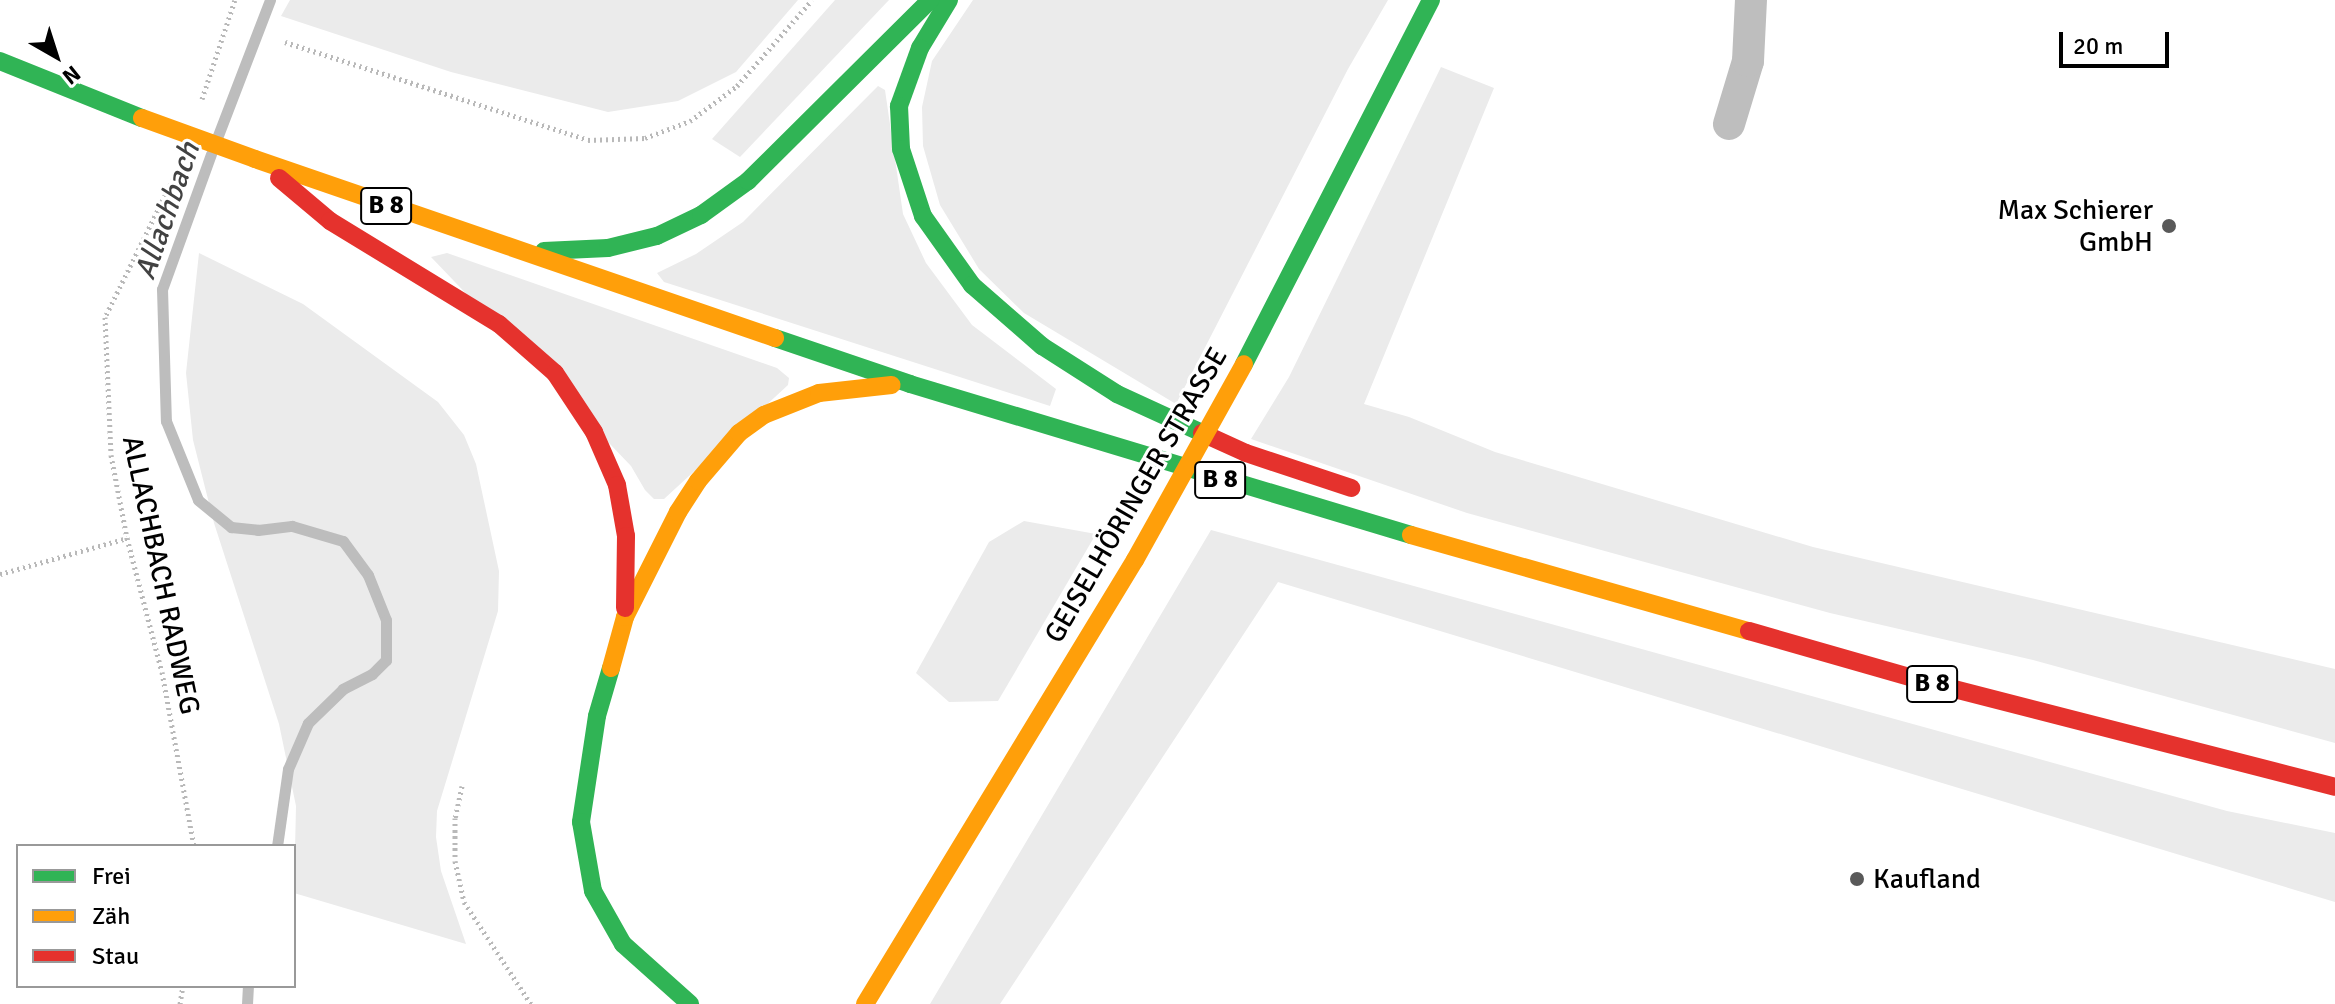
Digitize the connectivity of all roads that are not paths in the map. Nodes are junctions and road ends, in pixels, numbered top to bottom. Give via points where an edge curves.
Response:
1 (930, 0) edge
2 (949, 0) edge
3 (1431, 0) edge
4 (1751, 0) edge
5 (0, 61) edge
6 (1729, 124) dead end
7 (255, 159) junction
8 (517, 252) junction
9 (910, 384) junction
10 (1372, 495) dead end
11 (1426, 518) dead end
12 (1533, 568) junction
13 (625, 617) junction
14 (2335, 787) edge
15 (690, 1004) edge
16 (865, 1004) edge

1 - 8 main road via 748,181 701,215 657,236 608,248
2 - 10 main road via 920,48 899,106 901,149 923,216 972,285 1042,346 1117,394 1246,453
3 - 16 main road, GEISELHÖRINGER STRASSE, bridge via 1244,364 1135,560
4 - 6 street via 1748,61
5 - 7 main road, B 8, bridge
7 - 8 main road, B 8
7 - 13 main road via 330,221 499,324 555,373 594,432 617,485 626,536
8 - 9 main road, B 8
9 - 12 main road, B 8 via 1243,487
9 - 13 main road via 819,393 764,415 739,433 678,512
11 - 12 main road
12 - 14 main road, B 8 via 1923,681
13 - 15 main road via 597,716 586,781 581,822 586,860 593,891 623,944

